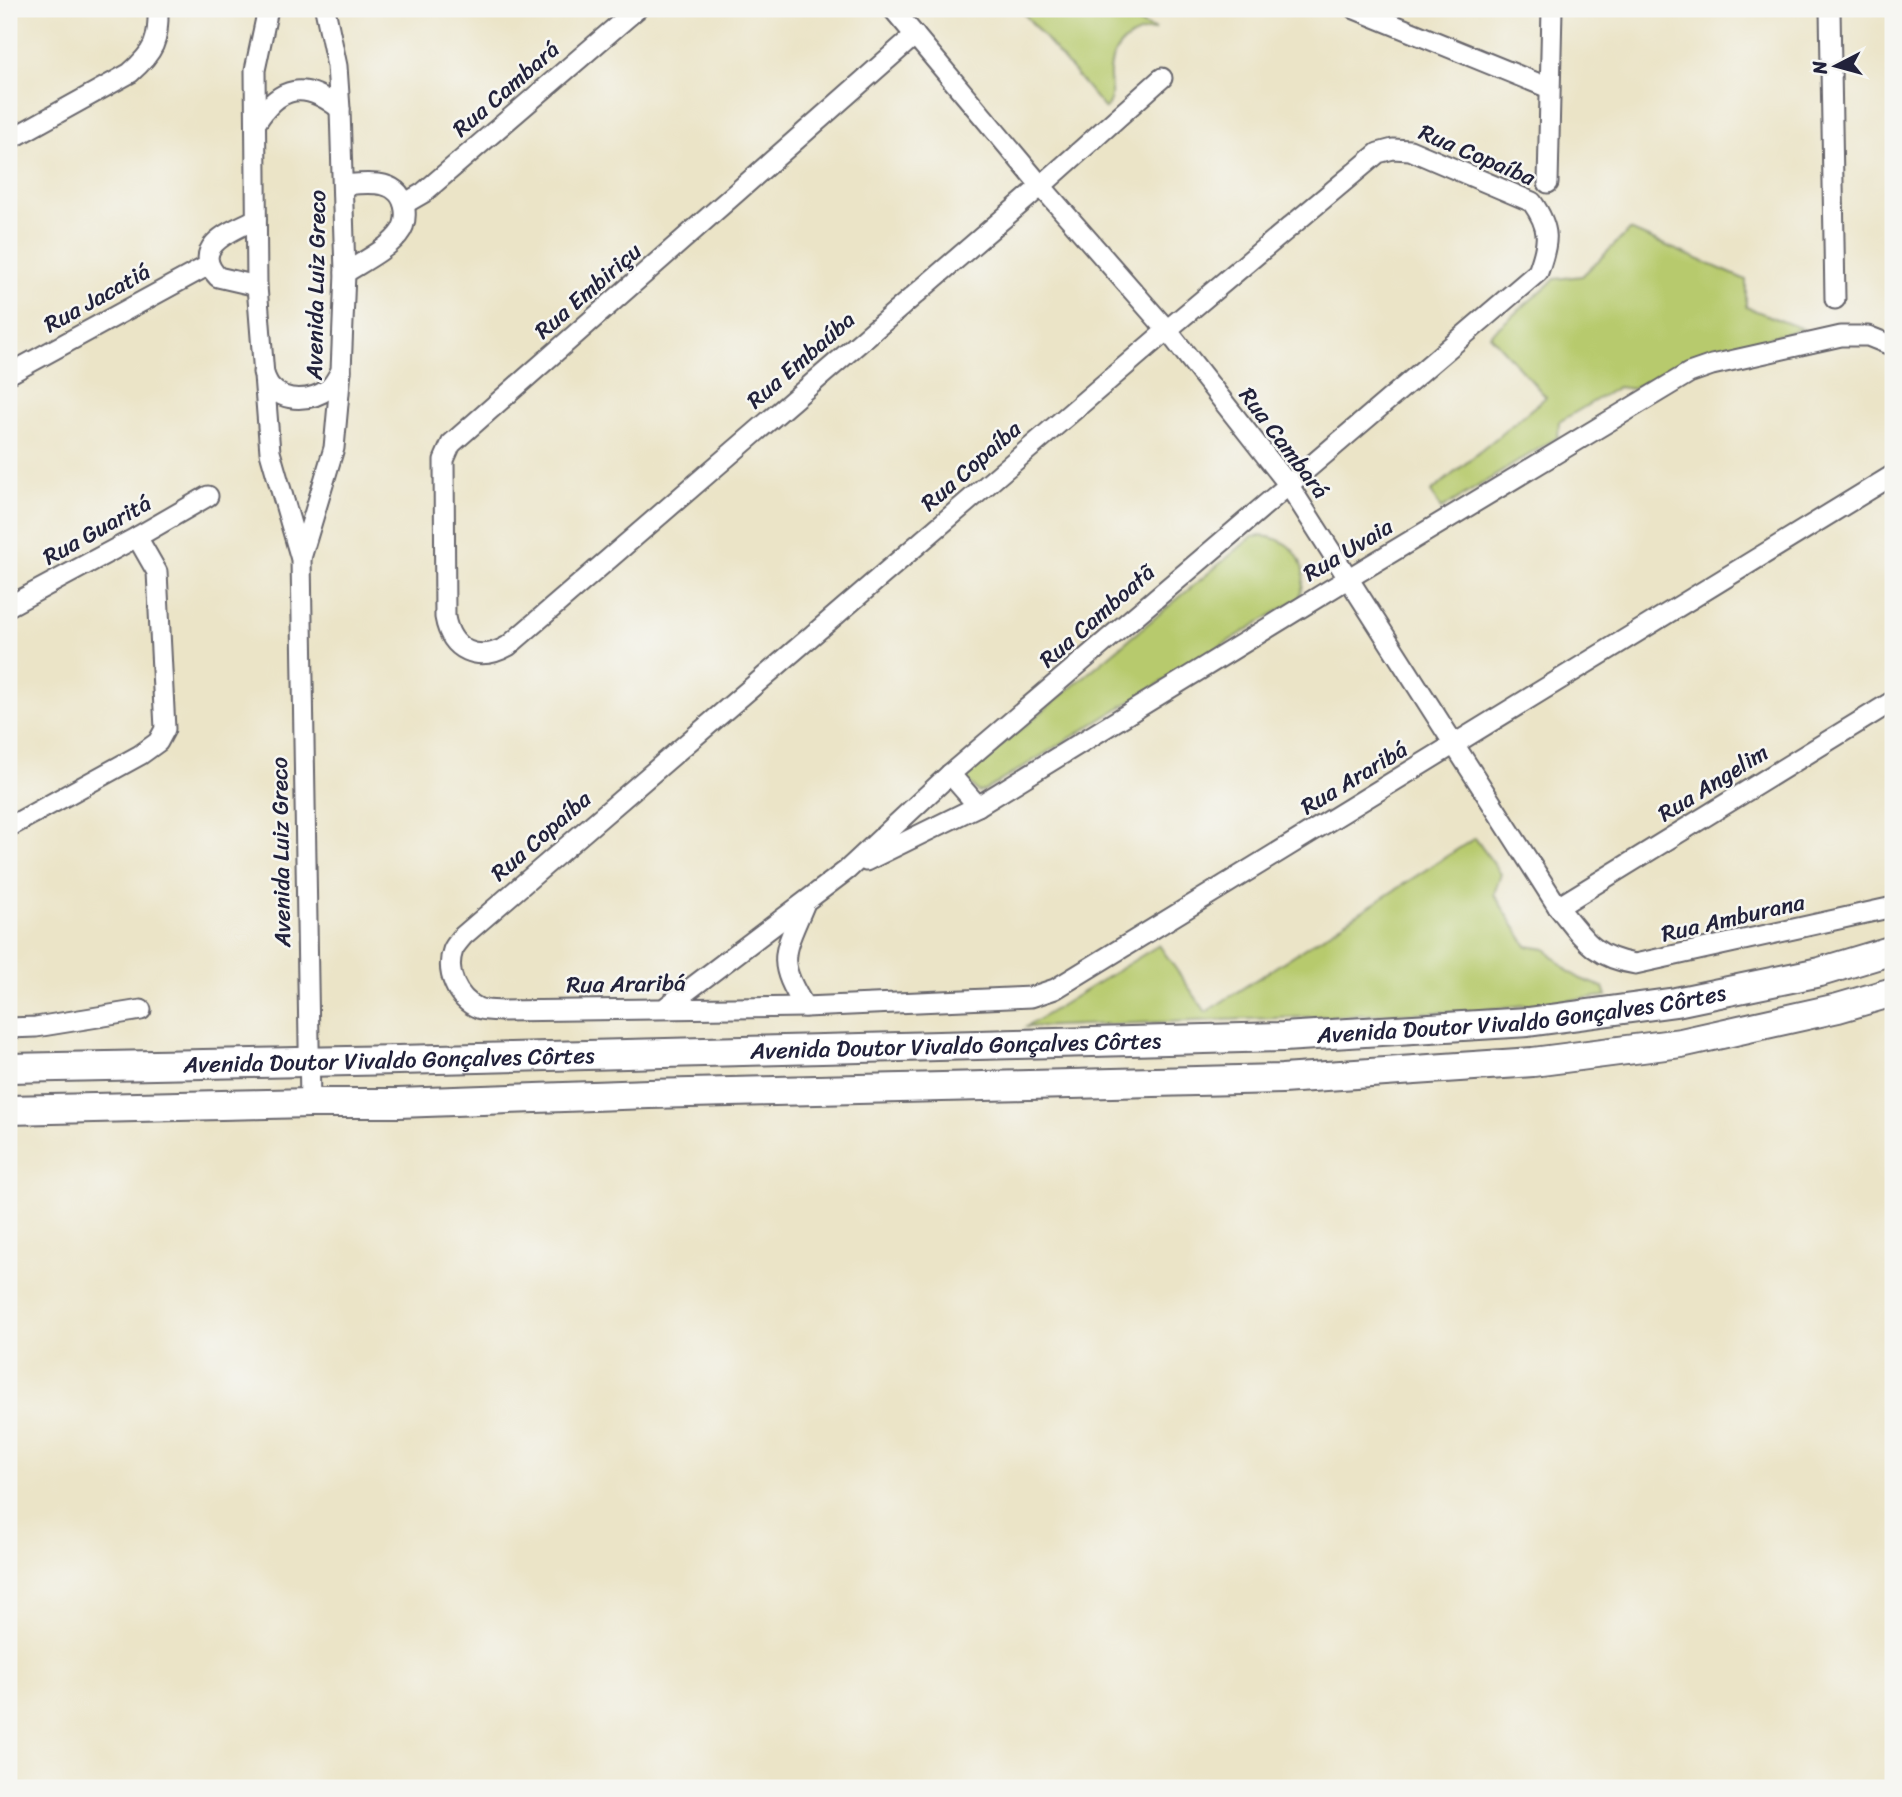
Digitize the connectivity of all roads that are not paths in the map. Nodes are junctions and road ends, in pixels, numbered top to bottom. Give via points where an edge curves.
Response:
1 (158, 9) edge
2 (268, 9) edge
3 (325, 9) edge
4 (637, 9) edge
5 (893, 9) edge
6 (1355, 9) edge
7 (1552, 9) edge
8 (1830, 9) edge
9 (1392, 17) edge
10 (915, 35) junction
11 (1162, 78) dead end
12 (1549, 88) junction
13 (340, 109) junction
14 (256, 123) junction
15 (9, 139) edge
16 (1548, 183) dead end
17 (343, 185) junction
18 (1041, 186) junction
19 (404, 204) junction
20 (256, 219) junction
21 (1547, 249) joint
22 (209, 265) junction
23 (345, 273) junction
24 (257, 286) junction
25 (1835, 299) dead end
26 (1167, 330) junction
27 (1893, 346) edge
28 (262, 371) junction
29 (341, 371) junction
30 (9, 374) edge
31 (1893, 475) edge
32 (1288, 484) junction
33 (208, 496) dead end
34 (137, 537) junction
35 (301, 559) junction
36 (1349, 578) junction
37 (9, 607) edge
38 (462, 648) joint
39 (1893, 701) edge
40 (1453, 746) junction
41 (950, 774) junction
42 (978, 806) junction
43 (9, 827) edge
44 (847, 870) junction
45 (804, 904) junction
46 (1893, 906) edge
47 (1558, 907) junction
48 (1587, 943) joint
49 (1893, 950) edge
50 (453, 979) joint
51 (1893, 992) edge
52 (666, 1007) junction
53 (805, 1007) junction
54 (141, 1010) dead end
55 (9, 1028) edge
56 (310, 1062) junction
57 (9, 1068) edge
58 (310, 1103) junction
59 (9, 1110) edge

1 - 15 street via 159,32 147,58 130,73
2 - 14 street, Avenida Luiz Greco via 255,70
3 - 13 street, Avenida Luiz Greco
4 - 19 street, Rua Cambará via 423,193
5 - 10 street, Rua Cambará
6 - 9 street
7 - 12 street
8 - 25 street
9 - 12 street
10 - 18 street, Rua Cambará
10 - 38 street, Rua Embiriçu via 451,444 444,460 445,617 453,640
11 - 18 street, Rua Embaúba
12 - 16 street
13 - 14 street via 302,89 272,101
13 - 17 street, Avenida Luiz Greco
14 - 20 street, Avenida Luiz Greco
17 - 19 street via 383,184 400,195
17 - 23 street, Avenida Luiz Greco
18 - 26 street, Rua Cambará
18 - 38 street, Rua Embaúba via 508,646 485,654
19 - 23 street via 401,232
20 - 22 street via 214,243
20 - 24 street, Avenida Luiz Greco
21 - 26 street, Rua Copaíba via 1542,216 1532,202 1410,150 1394,149 1364,163
21 - 32 street, Rua Camboatã via 1538,272
22 - 24 street via 218,277
22 - 30 street, Rua Jacatiá
23 - 29 street, Avenida Luiz Greco
24 - 28 street, Avenida Luiz Greco
26 - 32 street, Rua Cambará
26 - 50 street, Rua Copaíba via 463,936 453,950
27 - 36 street, Rua Uvaia via 1868,336 1841,336 1689,373
28 - 29 street via 271,387 297,399 331,388
28 - 35 street, Avenida Luiz Greco via 270,452
29 - 35 street, Avenida Luiz Greco via 334,448
31 - 40 street, Rua Araribá
32 - 36 street, Rua Cambará
32 - 41 street, Rua Camboatã
33 - 34 street, Rua Guaritá
34 - 37 street, Rua Guaritá
34 - 43 street via 157,572 165,729 158,742 140,755
35 - 56 street, Avenida Luiz Greco
36 - 40 street, Rua Cambará
36 - 42 street, Rua Uvaia
39 - 47 street, Rua Angelim
40 - 47 street, Rua Cambará
40 - 53 street, Rua Araribá via 1055,989 1031,997
41 - 42 street
41 - 44 street, Rua Camboatã
42 - 44 street, Rua Uvaia
44 - 45 street, Rua Camboatã
45 - 52 street, Rua Camboatã
45 - 53 street via 784,953 790,984
46 - 48 street, Rua Amburana via 1635,964 1602,954
47 - 48 street, Rua Cambará
49 - 56 main road, Avenida Doutor Vivaldo Gonçalves Côrtes via 1819,972 1676,1002 1528,1022 1283,1037
50 - 52 street, Rua Araribá via 467,1001 481,1009
51 - 58 main road, Avenida Doutor Vivaldo Gonçalves Côrtes via 1681,1043 1533,1062 1282,1079
52 - 53 street, Rua Araribá
54 - 55 street
56 - 57 main road, Avenida Doutor Vivaldo Gonçalves Côrtes
56 - 58 street, Avenida Luiz Greco
58 - 59 main road, Avenida Doutor Vivaldo Gonçalves Côrtes

